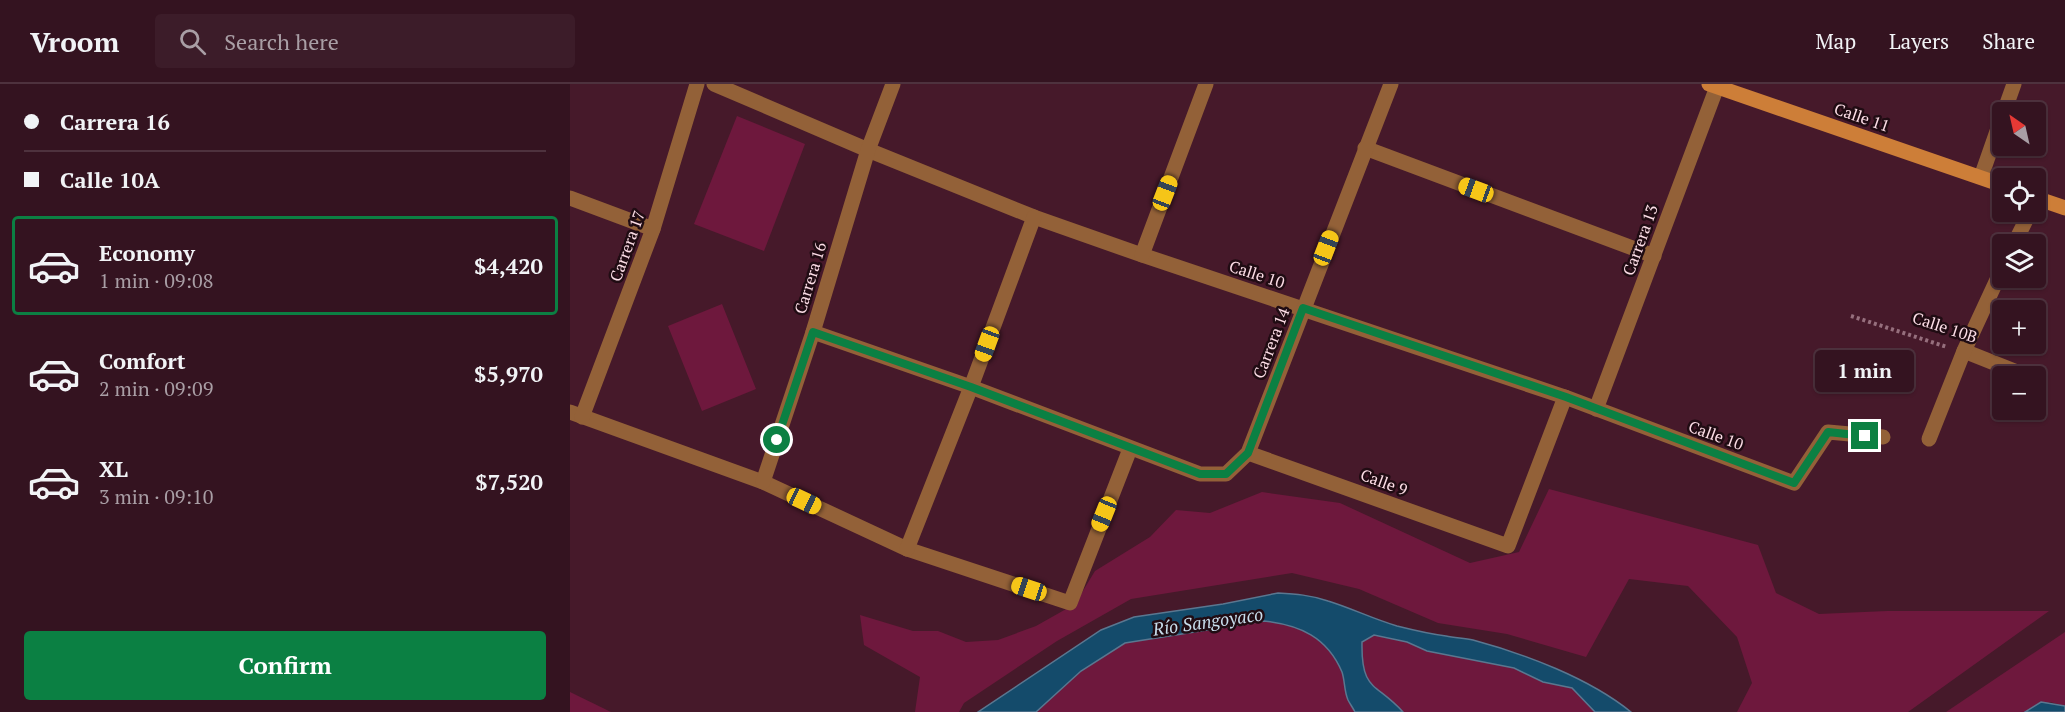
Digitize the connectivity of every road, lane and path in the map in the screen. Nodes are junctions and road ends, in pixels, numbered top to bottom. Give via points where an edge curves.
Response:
1 (697, 84) edge
2 (714, 84) edge
3 (893, 84) edge
4 (1391, 84) edge
5 (2014, 84) edge
6 (1715, 85) edge
7 (1201, 86) edge
8 (2008, 102) edge
9 (1992, 146) edge
10 (1365, 148) junction
11 (868, 150) junction
12 (1981, 177) junction
13 (1992, 181) edge
14 (570, 198) edge
15 (2046, 201) edge
16 (2065, 208) edge
17 (1034, 217) junction
18 (653, 229) junction
19 (1142, 255) junction
20 (1654, 256) junction
21 (1994, 288) edge
22 (1303, 308) junction
23 (1851, 316) dead end
24 (813, 332) junction
25 (1964, 351) junction
26 (2002, 366) edge
27 (971, 387) junction
28 (1566, 397) junction
29 (1596, 409) junction
30 (576, 415) edge
31 (1883, 437) dead end
32 (1929, 439) dead end
33 (1130, 448) junction
34 (1248, 453) junction
35 (763, 482) junction
36 (908, 549) junction

1 - 18 street, Carrera 17
2 - 11 street, Calle 10
3 - 11 street, Carrera 16
4 - 10 street, Carrera 14
5 - 8 street
6 - 12 street, Calle 11
6 - 20 street, Carrera 13
7 - 19 street
9 - 12 street
10 - 20 street
10 - 22 street, Carrera 14
11 - 17 street, Calle 10
11 - 24 street, Carrera 16
12 - 13 street, Calle 11
14 - 18 street
15 - 16 street
17 - 19 street, Calle 10
17 - 27 street
18 - 30 street, Carrera 17
19 - 22 street, Calle 10
20 - 29 street, Carrera 13
21 - 25 street
22 - 28 street, Calle 10
22 - 34 street, Carrera 14
23 - 25 path, Calle 10B
24 - 27 street
24 - 35 street, Carrera 16
25 - 26 street, Calle 10B
25 - 32 street
27 - 33 street
27 - 36 street
28 - 29 street, Calle 10
28 - 34 street, Calle 9 via 1508,546
29 - 31 street, Calle 10 via 1794,483 1828,432
30 - 35 street
33 - 34 street, Carrera 14 via 1200,474 1226,474
33 - 36 street via 1070,603
35 - 36 street

